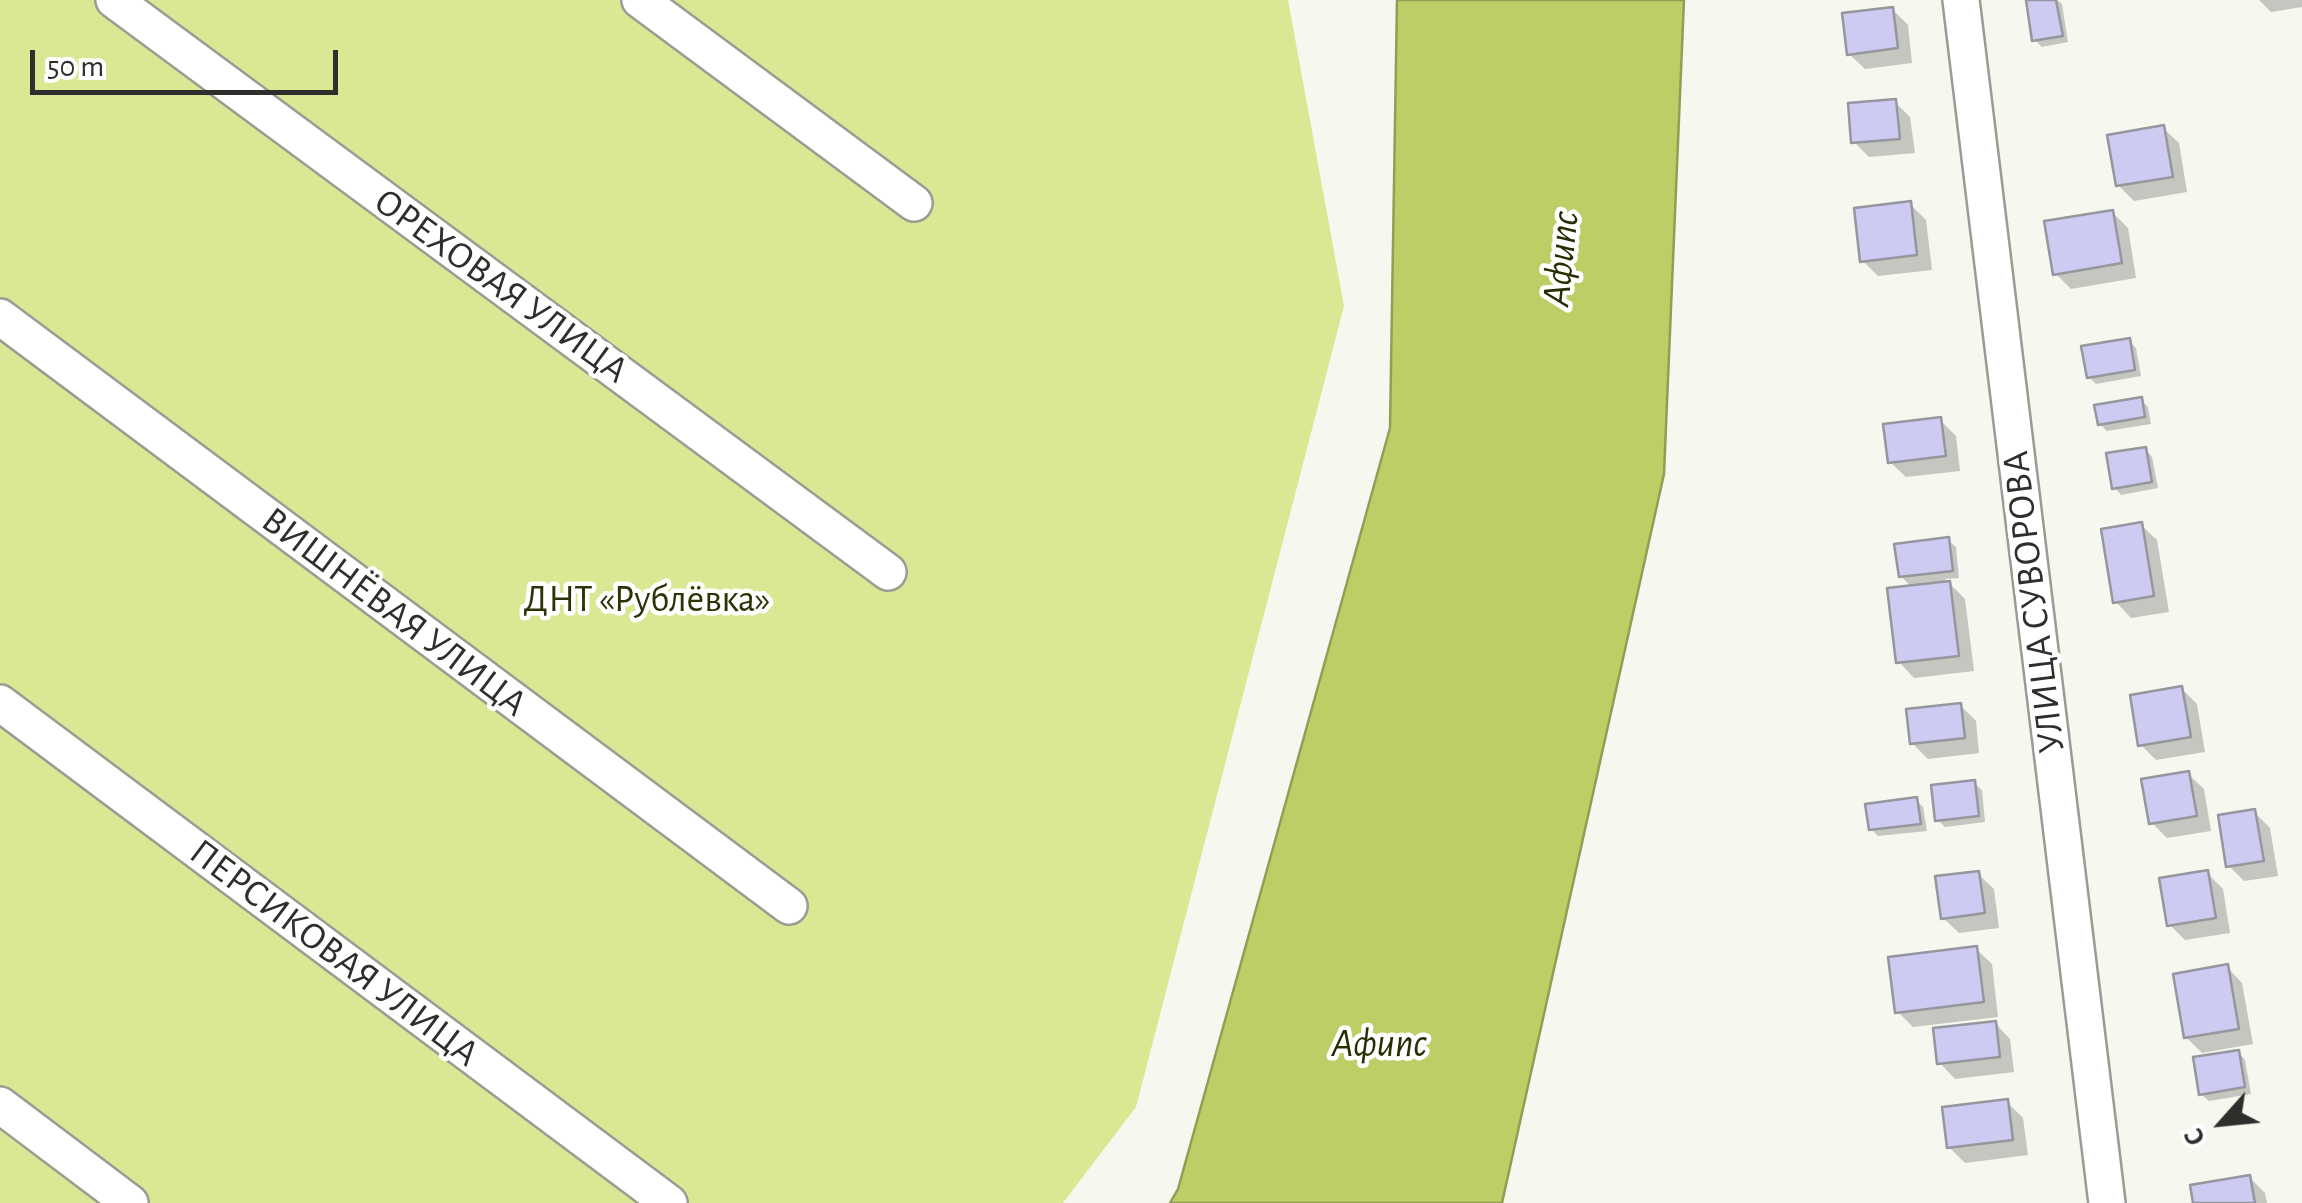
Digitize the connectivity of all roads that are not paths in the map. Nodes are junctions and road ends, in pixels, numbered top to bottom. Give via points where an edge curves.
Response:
1 (114, 0) edge
2 (640, 0) edge
3 (1961, 0) edge
4 (914, 204) dead end
5 (0, 317) edge
6 (888, 572) dead end
7 (0, 704) edge
8 (789, 906) dead end
9 (0, 1106) edge
10 (130, 1203) edge
11 (668, 1203) edge
12 (2107, 1203) edge

1 - 6 street, ОРЕХОВАЯ УЛИЦА
2 - 4 street
3 - 12 street, УЛИЦА СУВОРОВА
5 - 8 street, ВИШНЁВАЯ УЛИЦА
7 - 11 street, ПЕРСИКОВАЯ УЛИЦА
9 - 10 street

